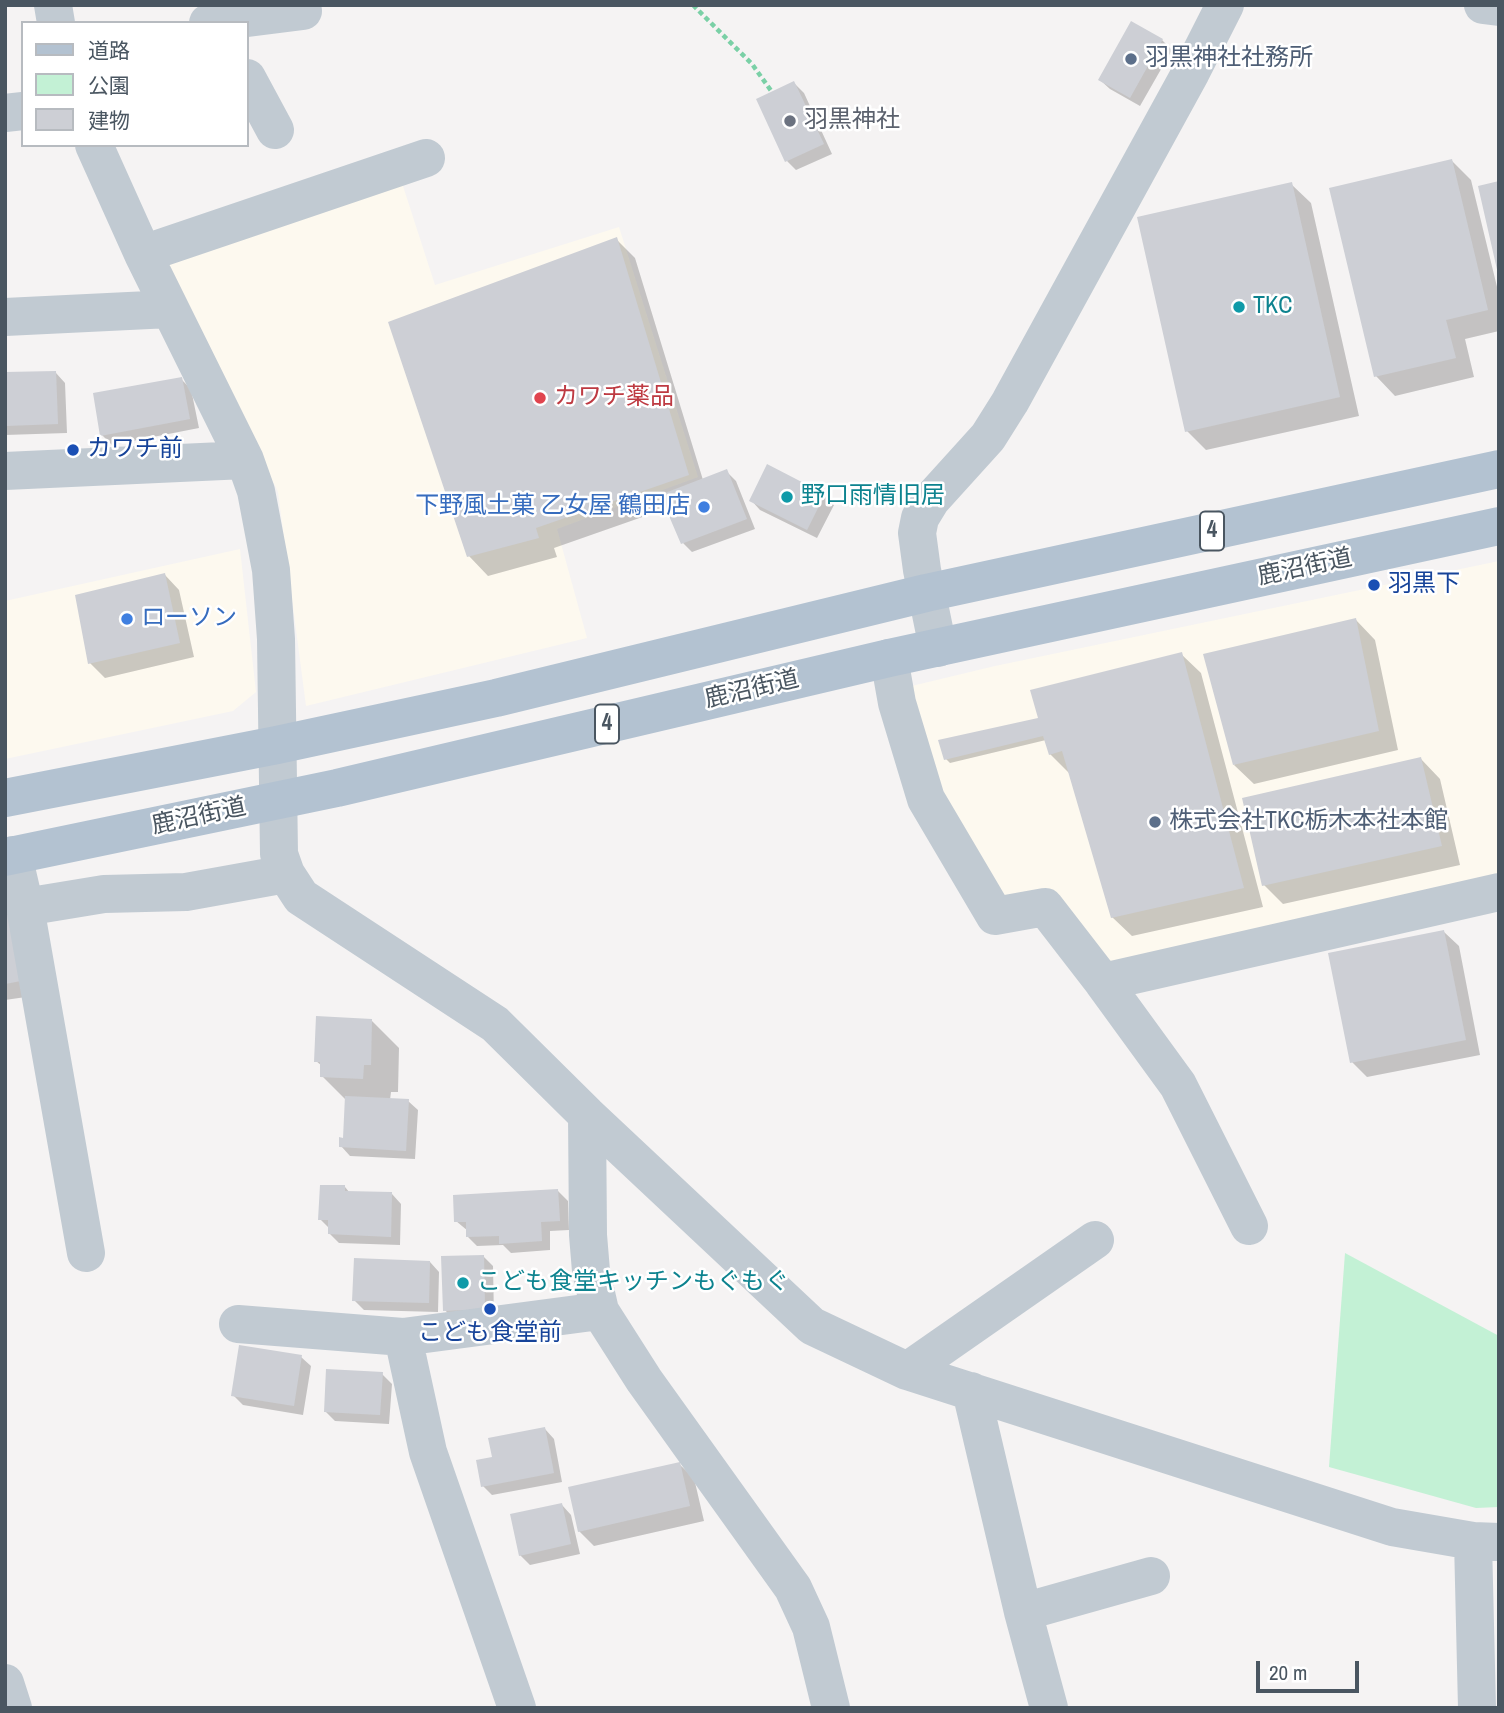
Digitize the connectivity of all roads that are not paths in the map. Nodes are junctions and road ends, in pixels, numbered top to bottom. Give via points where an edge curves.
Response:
1 (1225, 5) edge
2 (1483, 5) edge
3 (1499, 7) edge
4 (303, 11) dead end
5 (224, 21) edge
6 (248, 80) edge
7 (275, 130) dead end
8 (95, 147) edge
9 (426, 158) dead end
10 (143, 254) junction
11 (170, 309) junction
12 (5, 317) edge
13 (245, 460) junction
14 (1499, 469) edge
15 (5, 471) edge
16 (1499, 526) edge
17 (926, 593) junction
18 (938, 648) junction
19 (889, 658) junction
20 (277, 745) junction
21 (5, 798) edge
22 (277, 801) junction
23 (9, 856) edge
24 (285, 874) junction
25 (1499, 892) edge
26 (25, 907) junction
27 (1103, 982) junction
28 (587, 1115) junction
29 (1249, 1226) dead end
30 (1095, 1240) dead end
31 (86, 1253) dead end
32 (600, 1311) junction
33 (238, 1324) dead end
34 (403, 1337) junction
35 (907, 1371) junction
36 (971, 1391) junction
37 (1486, 1541) edge
38 (1151, 1576) dead end
39 (1023, 1612) junction
40 (5, 1683) edge
41 (13, 1708) edge
42 (517, 1708) edge
43 (831, 1708) edge
44 (1049, 1708) edge
45 (1477, 1708) edge

1 - 17 street via 1010,402 988,437 931,499 920,519 917,533
2 - 3 street
4 - 5 street
6 - 7 street
8 - 10 street
9 - 10 street
10 - 11 street
11 - 12 street
11 - 13 street
13 - 15 street
13 - 20 street via 256,491 271,570
14 - 17 main road, 4
16 - 18 main road, 鹿沼街道 / 4
17 - 18 street
17 - 20 main road, 4
18 - 19 main road, 鹿沼街道 / 4
19 - 22 main road, 鹿沼街道 / 4
19 - 27 street via 897,703 926,799 995,916 1045,907
20 - 21 main road, 4
20 - 22 street
22 - 23 main road, 鹿沼街道 / 4
22 - 24 street via 279,854
23 - 26 street
24 - 26 street via 186,892 104,894
24 - 28 street via 301,897 495,1024
25 - 27 street
26 - 31 street
27 - 29 street via 1178,1085
28 - 32 street via 588,1235
28 - 35 street via 812,1326
30 - 35 street
32 - 34 street
32 - 43 street via 793,1588 811,1627
33 - 34 street
34 - 42 street via 428,1452
35 - 36 street
36 - 37 street via 1392,1527
36 - 39 street
37 - 45 street
38 - 39 street
39 - 44 street
40 - 41 street

